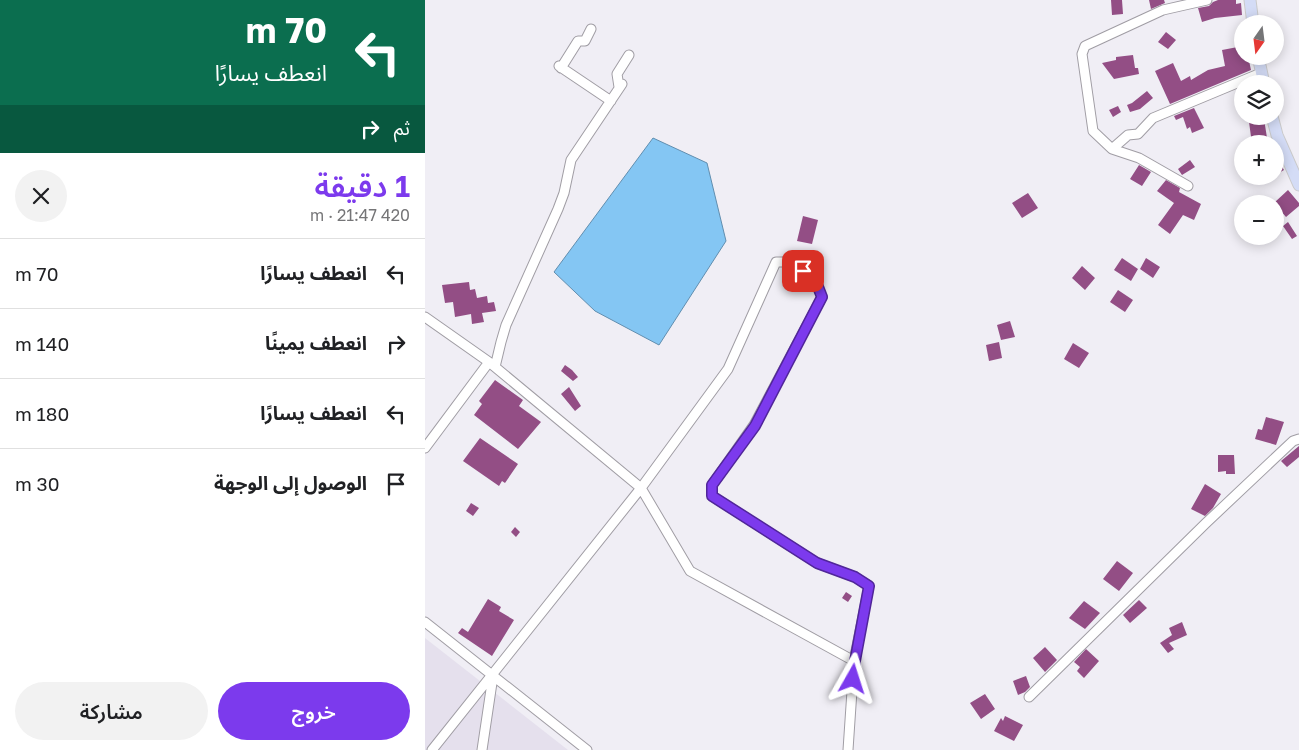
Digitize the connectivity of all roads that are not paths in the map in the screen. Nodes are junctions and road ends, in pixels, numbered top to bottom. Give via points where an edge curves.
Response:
1 (1207, 0) edge
2 (1250, 0) edge
3 (1252, 15) edge
4 (591, 29) dead end
5 (629, 55) dead end
6 (1234, 89) edge
7 (611, 101) junction
8 (1274, 125) edge
9 (1112, 148) junction
10 (1299, 185) edge
11 (1188, 186) dead end
12 (425, 317) edge
13 (492, 365) junction
14 (1299, 439) edge
15 (425, 448) edge
16 (641, 488) junction
17 (425, 622) edge
18 (855, 661) junction
19 (493, 676) junction
20 (1029, 696) dead end
21 (432, 750) edge
22 (482, 750) edge
23 (587, 750) edge
24 (848, 750) edge

1 - 9 street via 1163,10 1085,46 1083,54 1093,131
2 - 3 main road
4 - 7 street via 585,41 578,41 560,67
5 - 7 street via 617,74 620,86
6 - 9 street via 1153,118 1138,134 1128,135
7 - 13 street via 571,160 558,209 506,325
8 - 10 main road
9 - 11 street via 1139,158
12 - 13 street
13 - 15 street
13 - 16 street
14 - 20 street via 1293,441 1206,522
16 - 18 street via 690,571
16 - 18 street via 728,369 776,262 791,262 815,279 822,297 755,426 712,485 712,496 817,563 855,577 869,586
16 - 19 street
17 - 19 street
18 - 24 street
19 - 21 street
19 - 22 street
19 - 23 street

